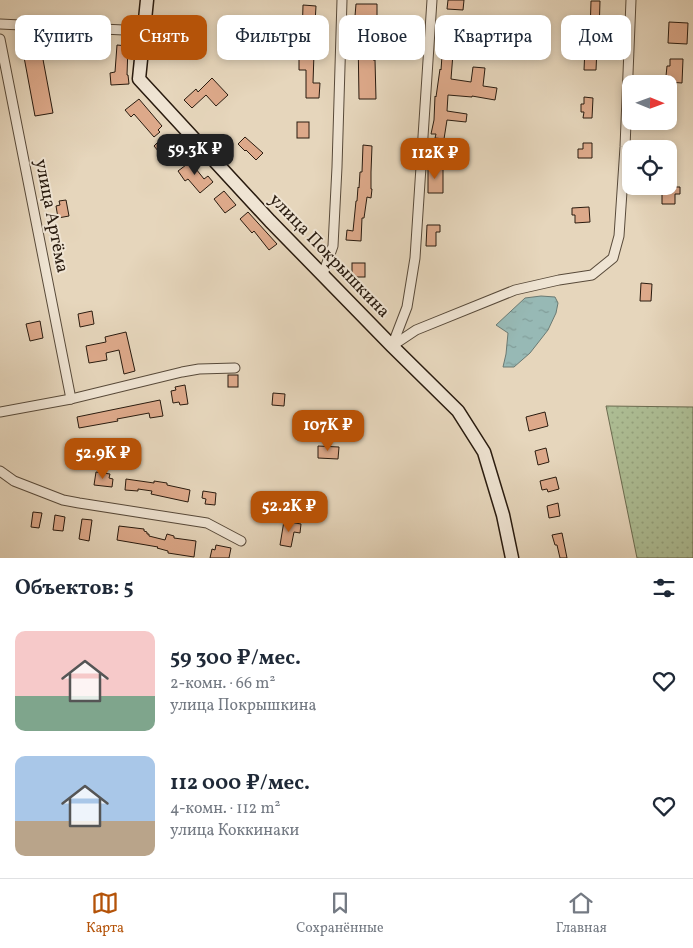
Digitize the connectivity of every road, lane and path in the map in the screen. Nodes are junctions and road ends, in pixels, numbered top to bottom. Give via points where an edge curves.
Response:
1 (147, 0) edge
2 (342, 0) edge
3 (432, 0) edge
4 (631, 0) edge
5 (146, 15) edge
6 (0, 24) edge
7 (121, 30) edge
8 (0, 39) edge
9 (141, 60) edge
10 (322, 274) junction
11 (392, 346) junction
12 (235, 368) dead end
13 (71, 399) junction
14 (0, 412) edge
15 (0, 471) edge
16 (241, 542) dead end
17 (512, 558) edge

1 - 5 street, улица Покрышкина
2 - 10 street via 333,246
3 - 11 street via 415,258 408,307
4 - 11 street via 620,236 613,258 592,275 515,290 416,330
6 - 7 street
8 - 13 street, улица Артёма
9 - 10 street, улица Покрышкина via 139,80
10 - 11 street, улица Покрышкина
11 - 17 street, улица Покрышкина via 458,411 484,452
12 - 13 street via 182,372
13 - 14 street
15 - 16 street via 14,481 63,500 207,524

